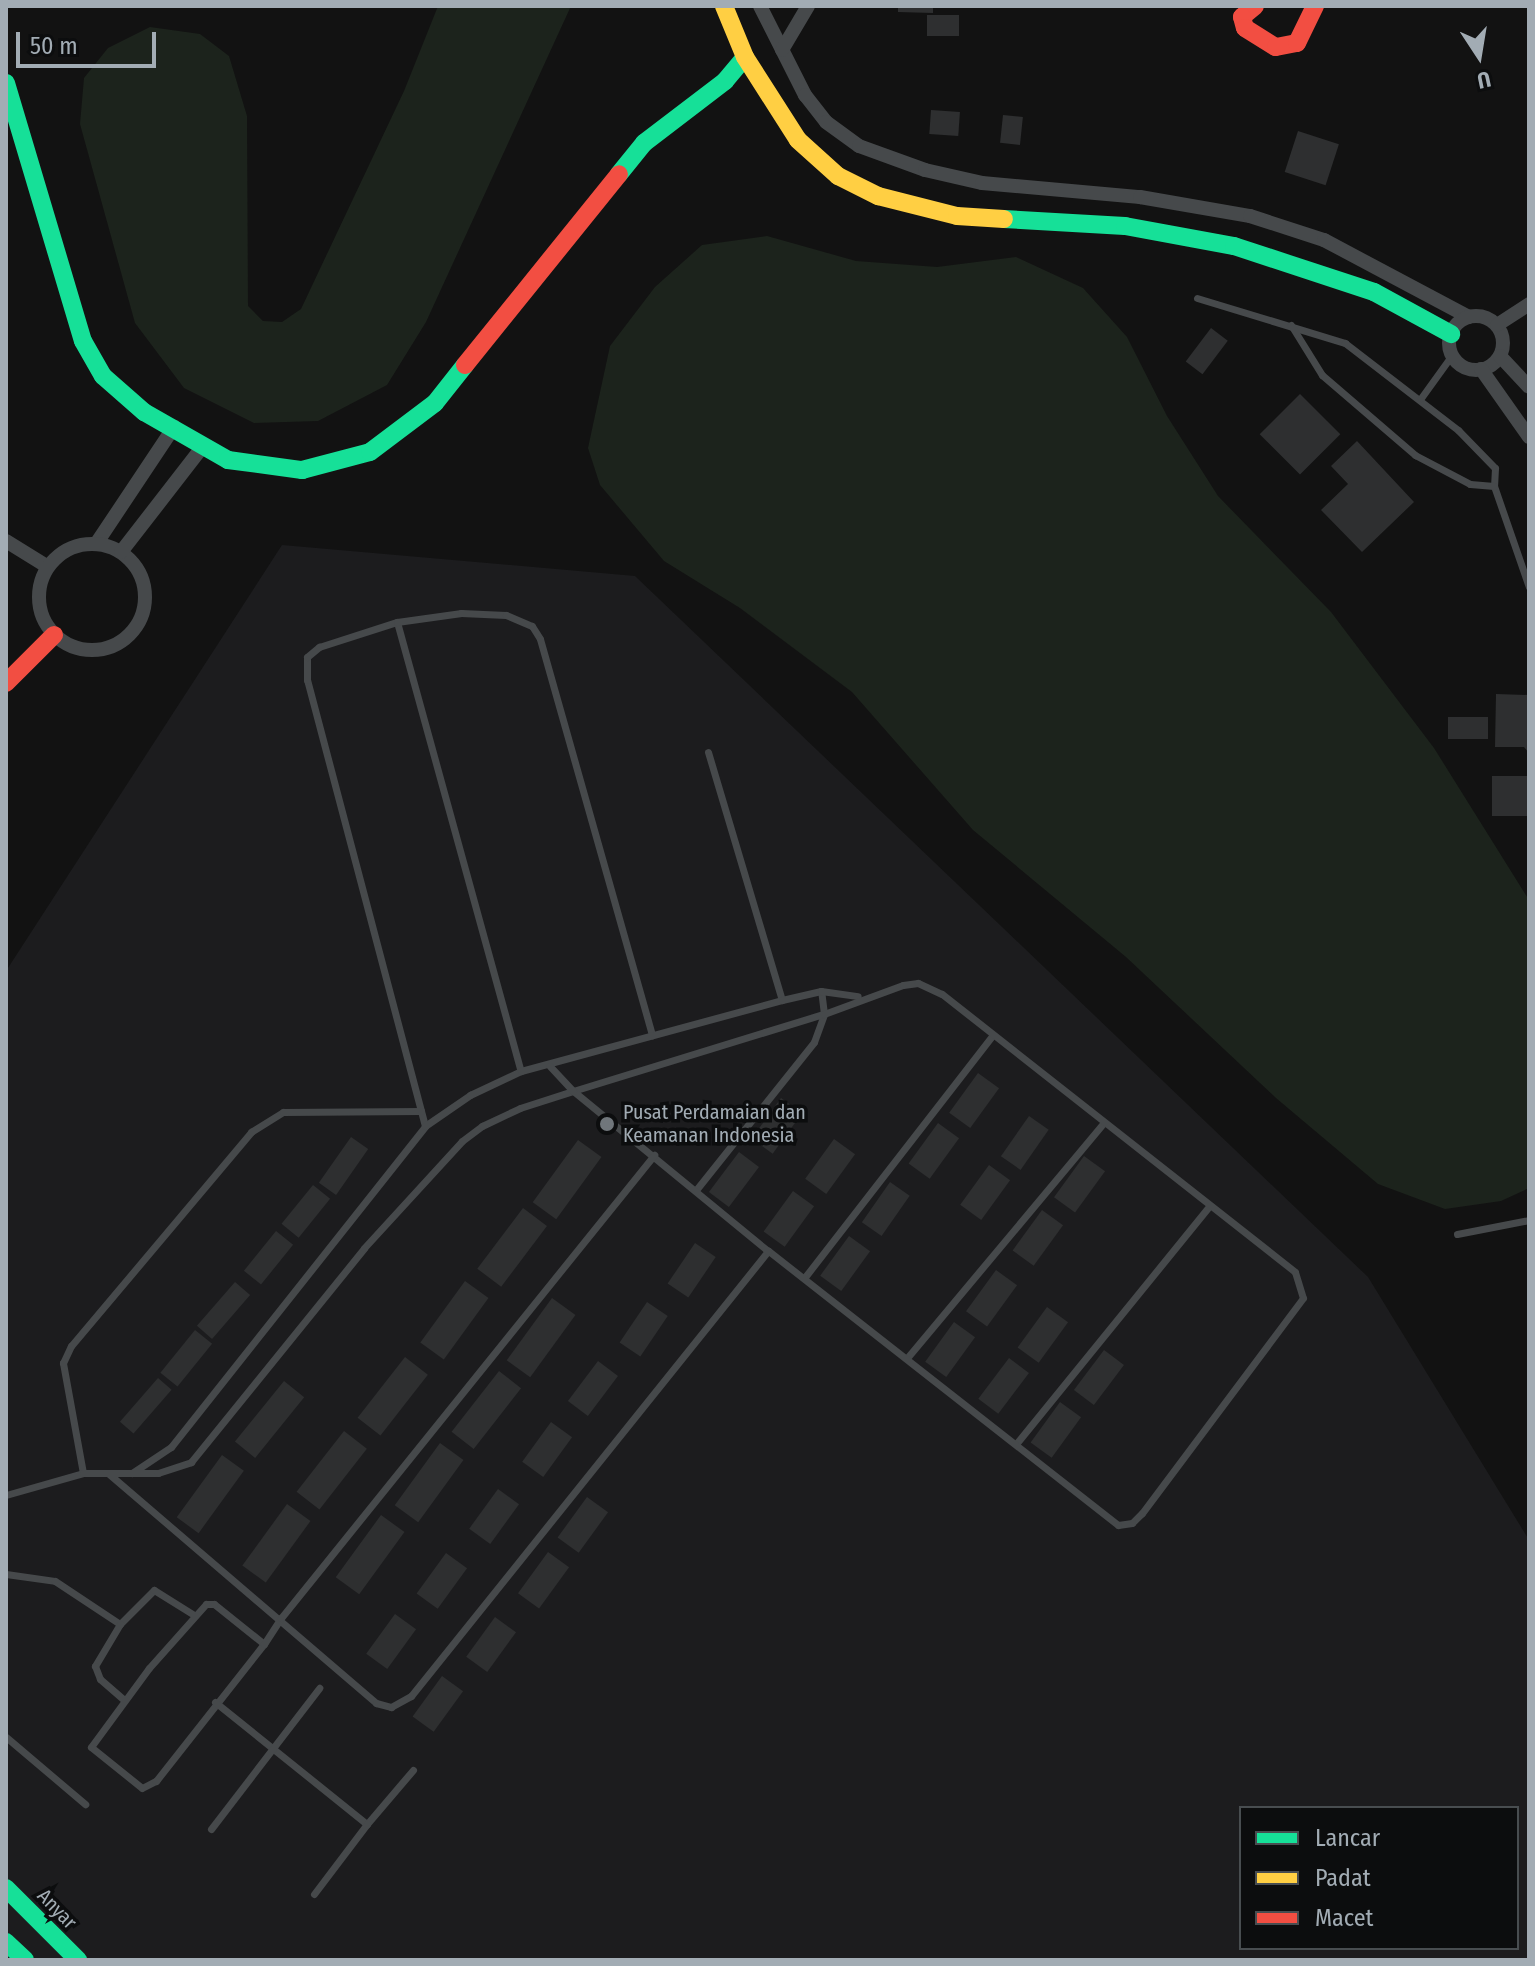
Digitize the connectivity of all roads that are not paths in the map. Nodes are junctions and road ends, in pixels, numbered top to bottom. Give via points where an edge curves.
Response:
1 (724, 6) edge
2 (760, 6) edge
3 (808, 6) edge
4 (1255, 6) edge
5 (1315, 6) edge
6 (782, 50) junction
7 (745, 57) junction
8 (6, 83) edge
9 (1197, 298) dead end
10 (1529, 304) edge
11 (1469, 317) junction
12 (1291, 325) junction
13 (1497, 325) junction
14 (1451, 334) junction
15 (1452, 355) junction
16 (1500, 356) junction
17 (1481, 369) junction
18 (1529, 387) edge
19 (1421, 398) junction
20 (174, 427) junction
21 (1529, 437) edge
22 (204, 445) junction
23 (1494, 486) junction
24 (6, 541) edge
25 (96, 544) junction
26 (121, 552) junction
27 (48, 567) junction
28 (1529, 587) edge
29 (397, 622) junction
30 (54, 635) junction
31 (6, 683) edge
32 (708, 752) dead end
33 (821, 991) junction
34 (861, 996) junction
35 (782, 1000) junction
36 (824, 1014) junction
37 (652, 1035) junction
38 (991, 1037) junction
39 (550, 1066) junction
40 (521, 1071) junction
41 (573, 1091) junction
42 (421, 1111) junction
43 (1104, 1122) junction
44 (425, 1126) junction
45 (654, 1155) junction
46 (696, 1190) junction
47 (1208, 1208) junction
48 (1529, 1220) edge
49 (1457, 1234) dead end
50 (768, 1251) junction
51 (805, 1277) junction
52 (907, 1358) junction
53 (1016, 1444) junction
54 (83, 1473) junction
55 (109, 1474) junction
56 (130, 1474) junction
57 (6, 1495) edge
58 (6, 1574) edge
59 (194, 1615) junction
60 (281, 1618) junction
61 (120, 1624) junction
62 (264, 1644) junction
63 (319, 1688) dead end
64 (124, 1700) junction
65 (215, 1702) junction
66 (6, 1737) edge
67 (273, 1747) junction
68 (413, 1770) dead end
69 (85, 1804) dead end
70 (367, 1824) junction
71 (211, 1829) dead end
72 (6, 1888) edge
73 (314, 1894) dead end
74 (6, 1942) edge
75 (25, 1960) edge
76 (78, 1960) edge

1 - 7 street
2 - 6 street
3 - 6 street
4 - 5 street via 1242,17 1245,28 1276,47 1297,43
6 - 11 street via 826,122 859,146 890,159 982,183 1140,197 1250,216 1324,240
7 - 14 street via 798,140 838,176 878,196 957,216 1125,226 1234,246 1374,292
7 - 22 street via 725,81 644,143 435,403 396,436 360,456 302,470 228,460
8 - 20 street via 83,341 115,389
9 - 12 lane
10 - 13 street
11 - 13 street
11 - 14 street
12 - 19 lane via 1345,343
12 - 23 lane via 1322,375 1415,455 1470,484
13 - 16 street via 1503,340
14 - 15 street
15 - 17 street via 1464,367
15 - 19 lane
16 - 17 street
16 - 18 street
17 - 21 street
19 - 23 lane via 1486,455 1495,468
20 - 22 street
20 - 25 street
22 - 26 street
23 - 28 lane
24 - 27 street
25 - 26 street
25 - 27 street via 61,553
26 - 30 street via 144,583 140,622 127,637 100,649 71,646
27 - 30 street via 39,602
29 - 37 lane via 461,613 506,615 520,618 540,639
29 - 40 lane
29 - 42 lane via 319,647 305,666
30 - 31 street
32 - 35 lane
33 - 34 lane
33 - 35 lane
33 - 36 lane
34 - 36 lane
34 - 38 lane via 918,983 942,994
35 - 37 lane
36 - 41 lane
36 - 46 lane via 814,1042
37 - 39 lane
38 - 43 lane
38 - 51 lane
39 - 40 lane
39 - 41 lane
40 - 44 lane via 470,1095
41 - 45 lane
41 - 56 lane via 503,1115 462,1141 364,1248 191,1462 158,1473
42 - 44 lane
42 - 54 lane via 283,1112 251,1132 71,1346 63,1363
43 - 47 lane
43 - 52 lane
44 - 56 lane via 171,1447
45 - 46 lane
45 - 60 lane
46 - 50 lane
47 - 53 lane
47 - 53 lane via 1295,1272 1303,1298 1142,1513 1132,1523 1118,1525
48 - 49 lane
50 - 51 lane
50 - 60 lane via 411,1696 391,1707 376,1703
51 - 52 lane
52 - 53 lane
54 - 55 lane
54 - 57 lane
55 - 56 lane
55 - 60 lane
58 - 61 lane via 55,1581
59 - 61 lane via 154,1590
59 - 62 lane via 214,1604
59 - 64 lane
60 - 62 lane
61 - 64 lane via 95,1666 100,1679
62 - 65 lane
63 - 67 lane
64 - 65 lane via 91,1747 142,1788 156,1781
65 - 67 lane
66 - 69 lane
67 - 70 lane
67 - 71 lane
68 - 70 lane
70 - 73 lane
72 - 76 street, Anyar
74 - 75 street

